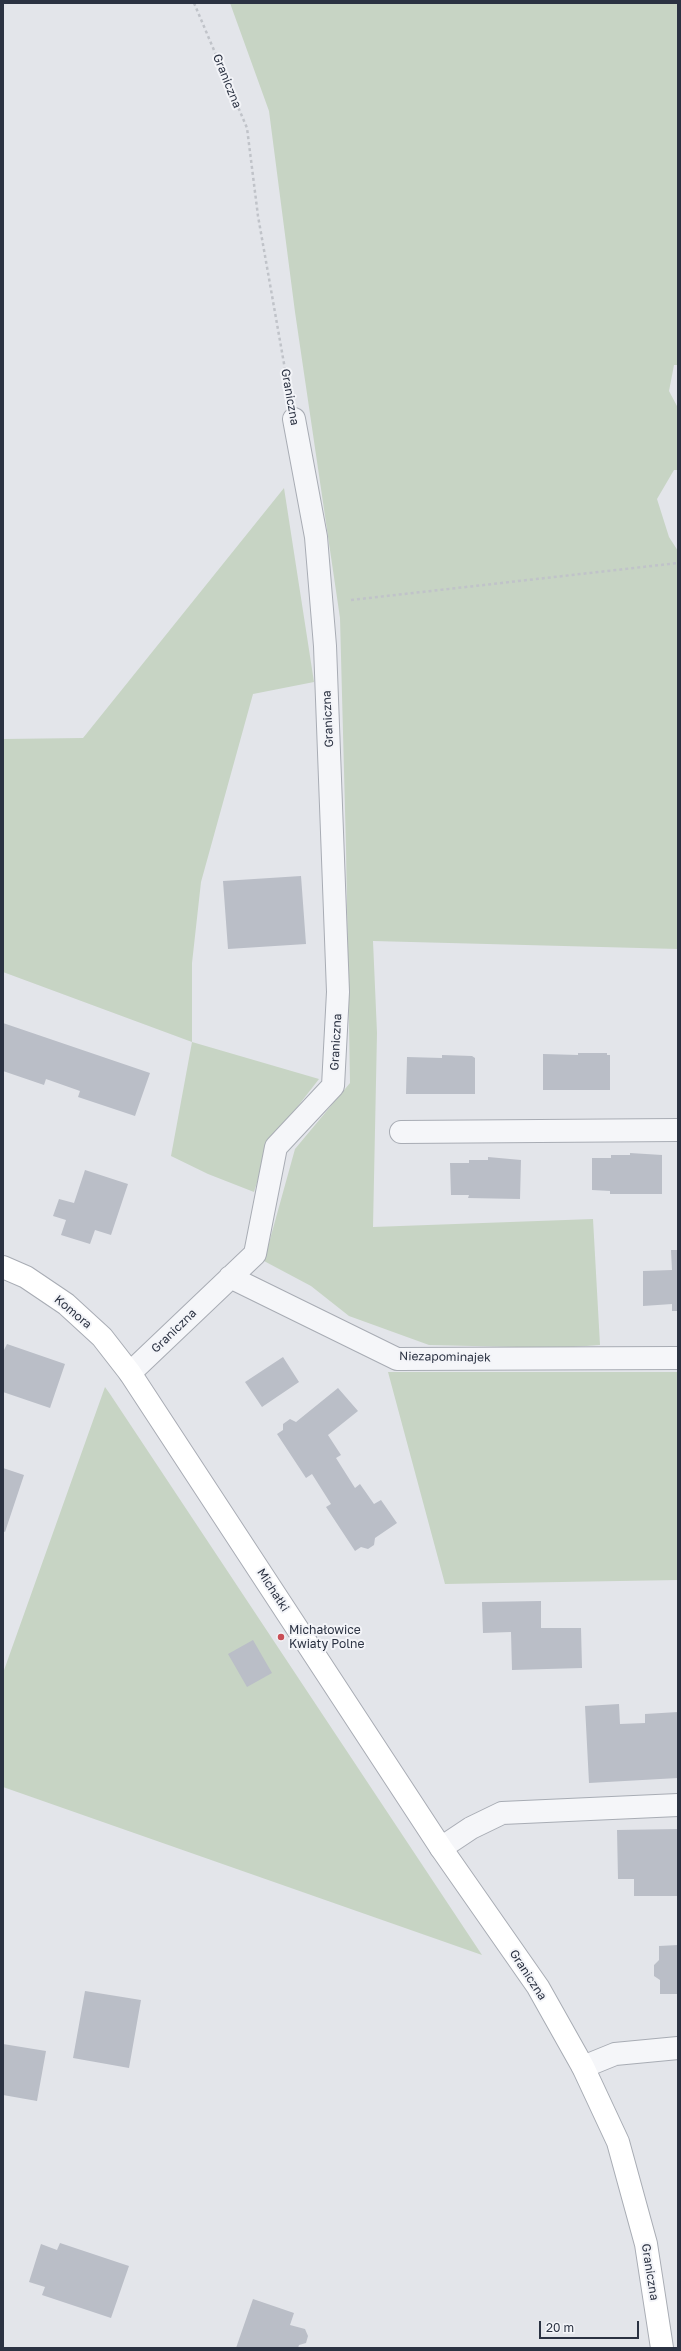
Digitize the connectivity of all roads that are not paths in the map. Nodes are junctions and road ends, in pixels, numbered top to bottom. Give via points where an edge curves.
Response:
1 (294, 418) road end
2 (678, 1130) edge
3 (401, 1132) dead end
4 (3, 1267) edge
5 (230, 1277) junction
6 (678, 1358) edge
7 (130, 1373) junction
8 (678, 1805) edge
9 (441, 1848) junction
10 (678, 2048) edge
11 (584, 2067) junction
12 (662, 2348) edge

1 - 5 street, Graniczna via 316,537 329,737 338,992 333,1086 276,1147 255,1254
2 - 3 street
4 - 7 street, Komora via 26,1277 66,1304 102,1337
5 - 6 street, Niezapominajek via 397,1359
5 - 7 street, Graniczna
7 - 9 street, Michałki
8 - 9 street via 502,1814 471,1828
9 - 11 street, Graniczna via 538,1987
10 - 11 street via 615,2054
11 - 12 street, Graniczna via 618,2142 646,2244

